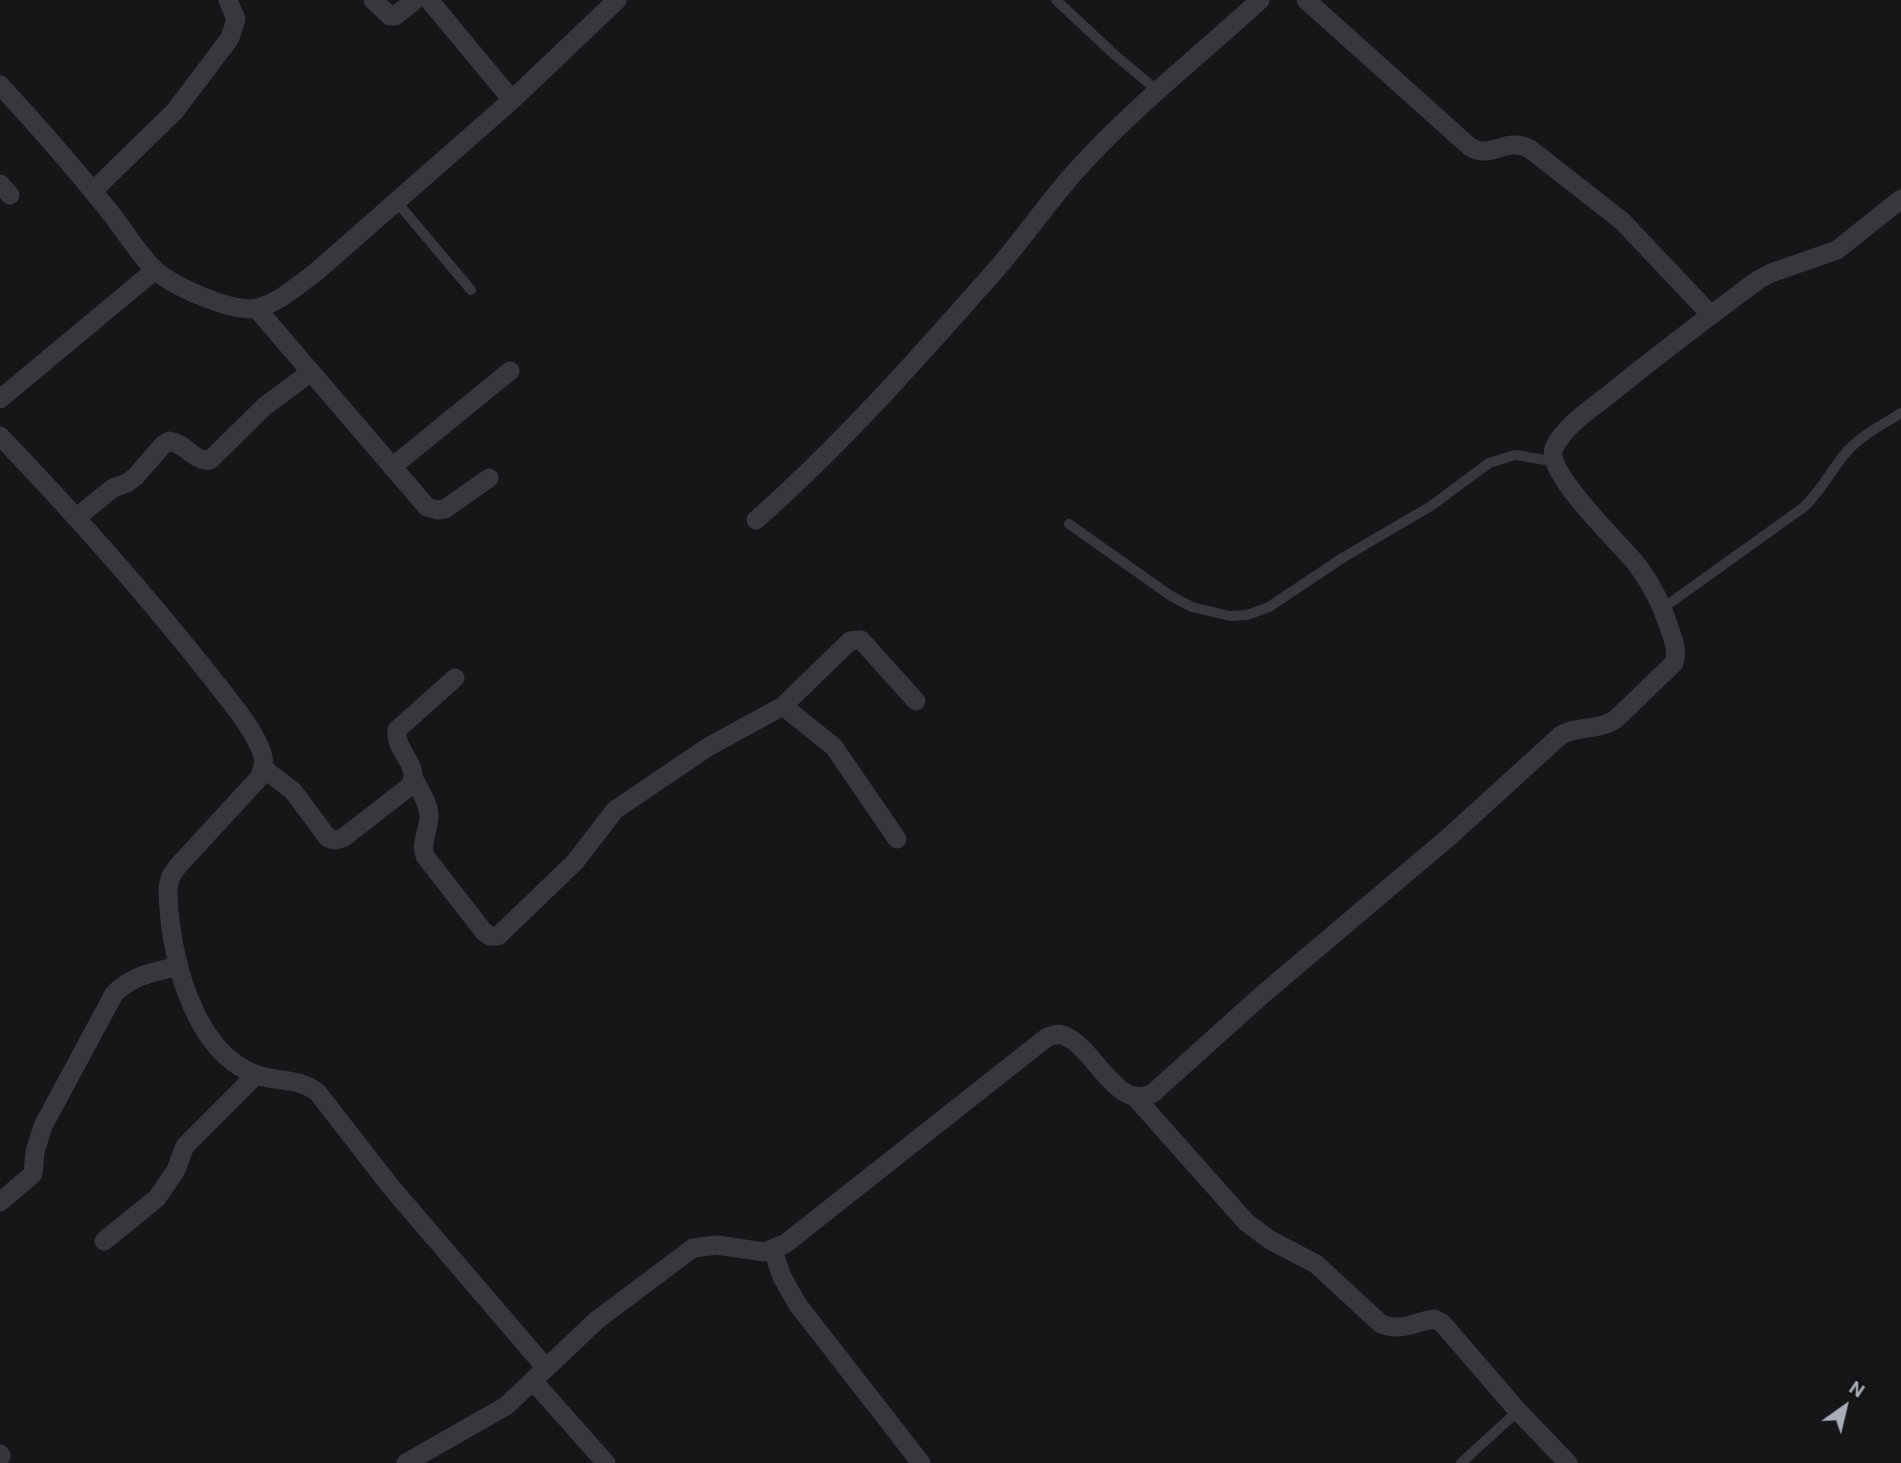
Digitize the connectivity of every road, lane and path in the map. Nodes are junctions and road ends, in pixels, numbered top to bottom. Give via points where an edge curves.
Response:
1 (228, 0) edge
2 (373, 0) edge
3 (415, 0) edge
4 (429, 0) edge
5 (617, 0) edge
6 (1056, 0) edge
7 (1260, 0) edge
8 (1306, 0) edge
9 (1159, 91) junction
10 (3, 94) edge
11 (512, 100) junction
12 (93, 191) junction
13 (1901, 199) edge
14 (396, 201) junction
15 (155, 270) junction
16 (471, 290) dead end
17 (256, 308) junction
18 (1711, 315) junction
19 (510, 371) dead end
20 (311, 372) junction
21 (0, 399) edge
22 (1901, 413) edge
23 (0, 436) edge
24 (1552, 461) junction
25 (392, 467) junction
26 (489, 478) dead end
27 (77, 517) junction
28 (756, 520) dead end
29 (1069, 524) dead end
30 (1662, 608) junction
31 (455, 678) dead end
32 (916, 701) dead end
33 (783, 706) junction
34 (263, 768) junction
35 (414, 779) junction
36 (897, 839) dead end
37 (178, 966) junction
38 (256, 1075) junction
39 (1135, 1097) junction
40 (0, 1202) edge
41 (104, 1241) dead end
42 (773, 1250) junction
43 (539, 1375) junction
44 (1518, 1410) junction
45 (406, 1463) edge
46 (606, 1463) edge
47 (921, 1463) edge
48 (1461, 1463) edge
49 (1568, 1463) edge

1 - 12 street via 236,19 230,38 175,111
2 - 3 street via 390,16
4 - 11 street
5 - 11 street
6 - 9 lane
7 - 9 street
8 - 18 street via 1470,147 1478,152 1515,144 1530,149 1622,221
9 - 28 street via 1076,172 865,415
10 - 12 street
11 - 14 street
12 - 15 street
13 - 18 street via 1837,250 1771,273
14 - 16 lane
14 - 17 street via 316,272
15 - 17 street via 212,299
15 - 21 street
17 - 20 street
18 - 24 street via 1577,420 1558,441
19 - 25 street
20 - 25 street
20 - 27 street via 277,396 210,460 197,458 169,440 135,477
22 - 30 lane via 1849,449 1804,507
23 - 27 street
24 - 29 lane via 1515,455 1489,463 1431,506 1269,607 1247,615 1192,607
24 - 30 street via 1636,564
25 - 26 street via 420,501 437,510
27 - 34 street via 230,702 257,742
30 - 39 street via 1675,643 1674,663 1616,719 1608,725 1560,735 1164,1085 1145,1097
31 - 35 street via 397,730 396,738
32 - 33 street via 856,639
33 - 35 street via 708,747 615,810 575,862 498,936 484,932 425,856 428,807
33 - 36 street via 834,747
34 - 35 street via 293,791 323,833 335,840 344,838
34 - 37 street via 171,876 168,900
37 - 38 street via 192,1010 205,1032
37 - 40 street via 138,977 114,994 43,1126 33,1174
38 - 41 street via 186,1146 157,1198
38 - 43 street via 309,1085 318,1093
39 - 42 street via 1124,1092 1074,1042 1055,1034
39 - 44 street via 1246,1222 1316,1265 1381,1325 1402,1328 1434,1319 1442,1323
42 - 43 street via 753,1252 705,1244 693,1248 597,1320
42 - 47 street via 782,1278 799,1305
43 - 45 street via 506,1406
43 - 46 street
44 - 48 lane
44 - 49 street

